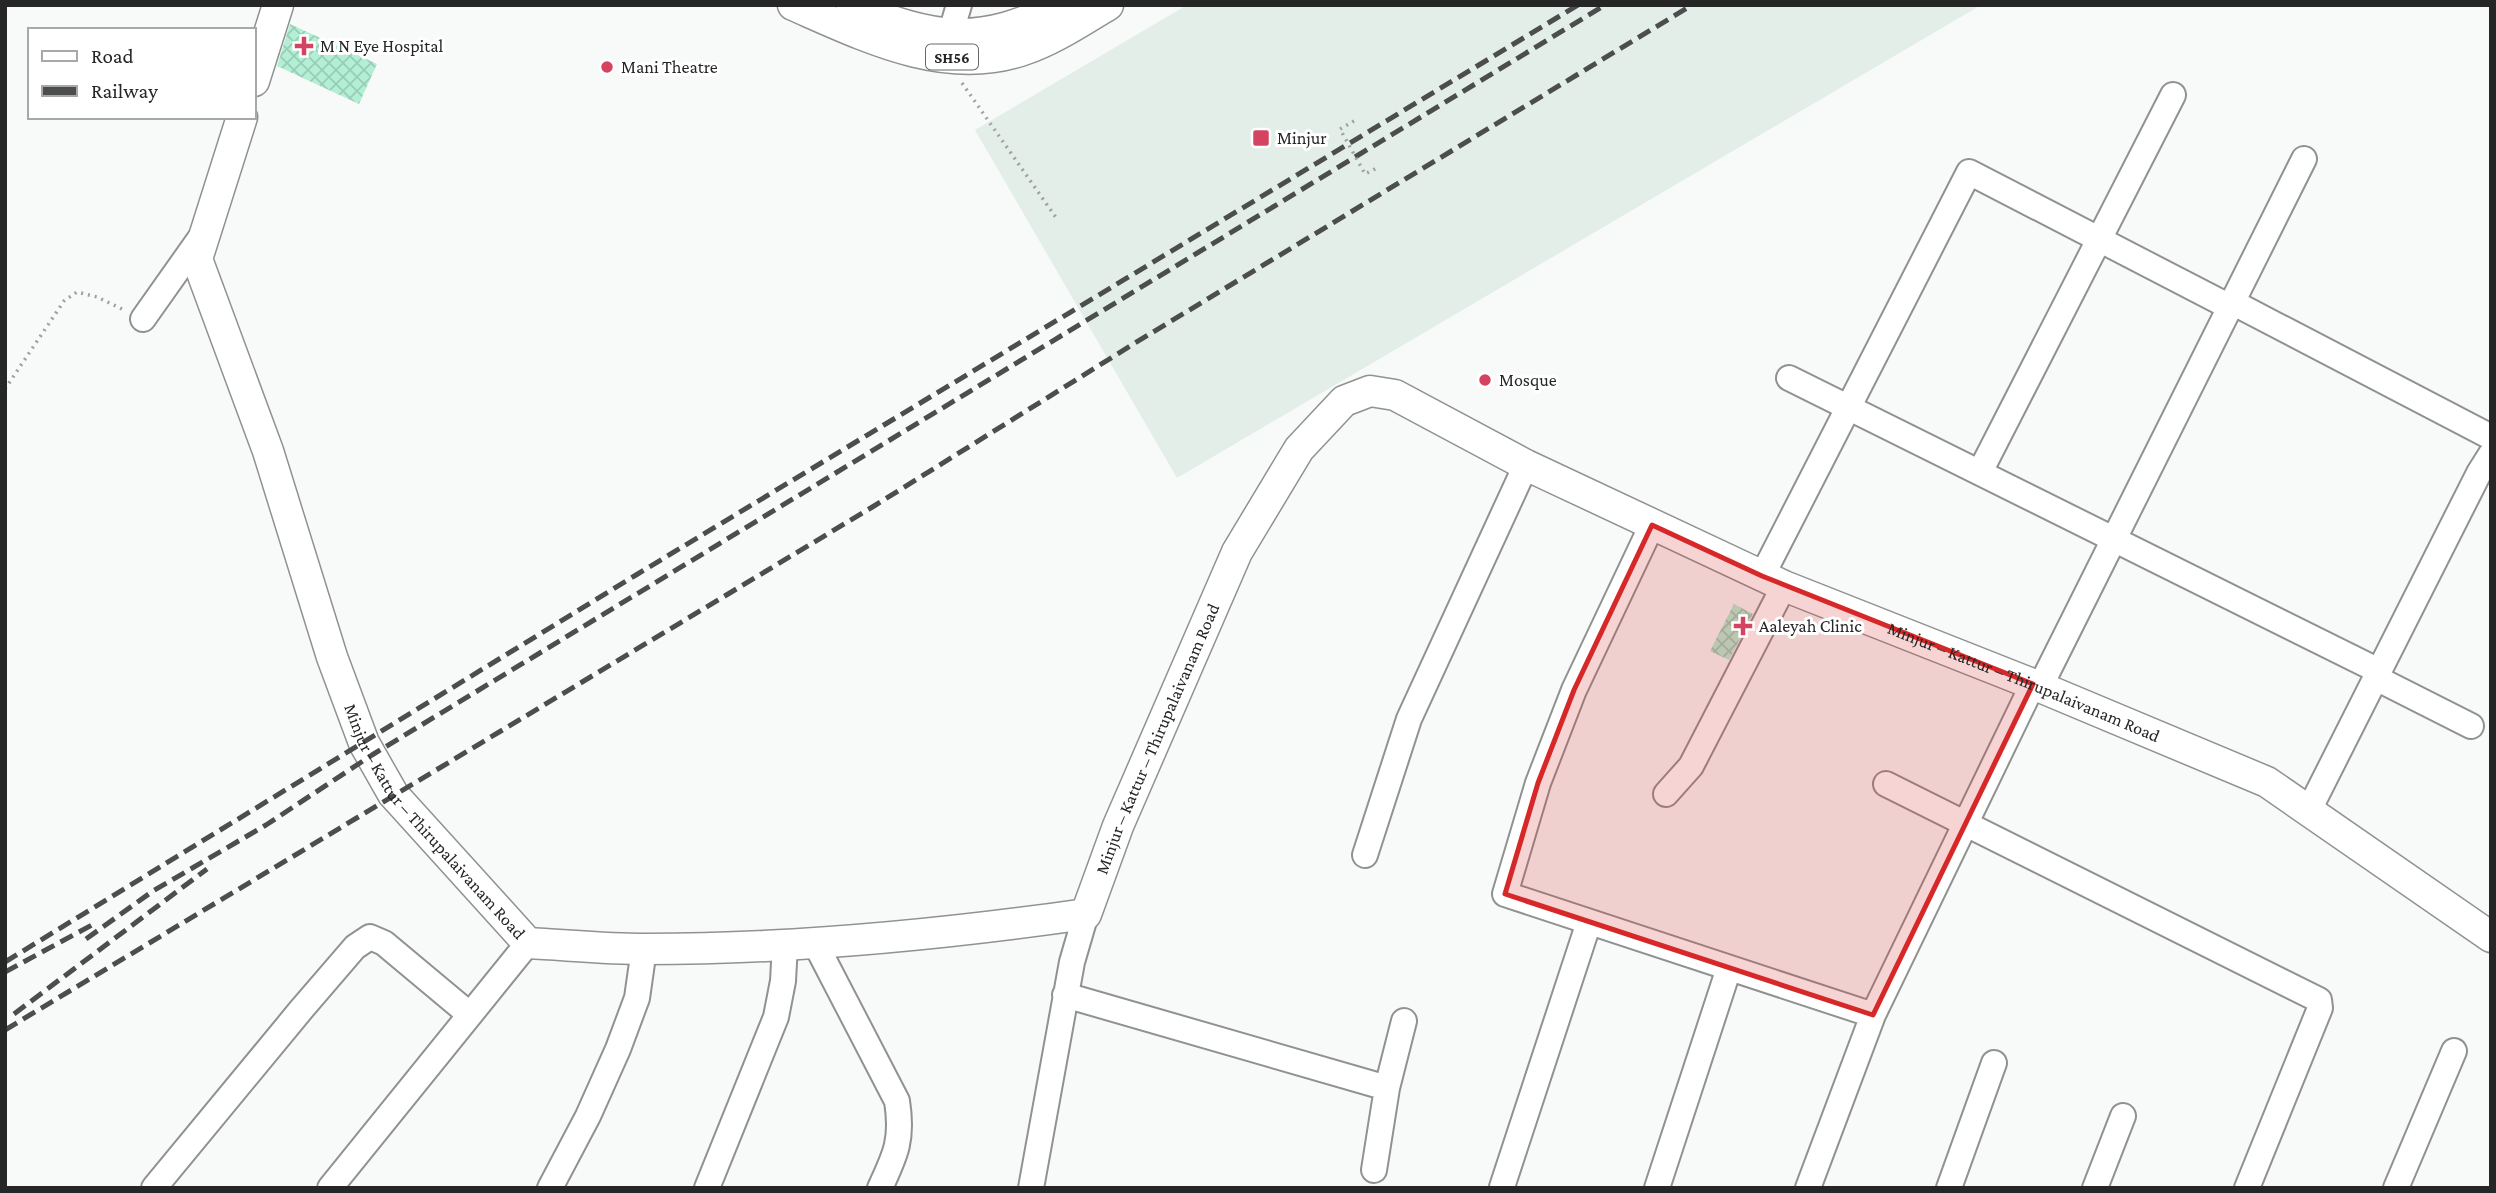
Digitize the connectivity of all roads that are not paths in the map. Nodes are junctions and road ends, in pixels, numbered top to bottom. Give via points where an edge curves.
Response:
1 (278, 5) edge
2 (793, 5) edge
3 (851, 5) edge
4 (959, 5) edge
5 (1061, 5) edge
6 (1108, 5) edge
7 (947, 45) junction
8 (256, 75) edge
9 (2173, 95) dead end
10 (241, 119) edge
11 (2304, 159) dead end
12 (205, 232) junction
13 (2098, 239) junction
14 (2231, 305) junction
15 (143, 319) road end
16 (1789, 378) dead end
17 (1848, 407) junction
18 (2491, 438) edge
19 (2491, 454) edge
20 (1526, 465) junction
21 (1980, 472) junction
22 (1652, 525) junction
23 (2114, 539) junction
24 (1773, 581) junction
25 (2377, 675) junction
26 (2037, 685) junction
27 (2471, 726) dead end
28 (1886, 784) dead end
29 (1666, 794) dead end
30 (2308, 812) junction
31 (1965, 823) junction
32 (1365, 855) dead end
33 (1086, 914) junction
34 (1589, 922) junction
35 (2491, 937) edge
36 (799, 942) junction
37 (528, 943) junction
38 (644, 948) junction
39 (1729, 968) junction
40 (1065, 995) junction
41 (469, 1014) junction
42 (1872, 1015) junction
43 (1405, 1021) dead end
44 (2454, 1051) dead end
45 (1994, 1063) dead end
46 (1387, 1088) junction
47 (2123, 1116) dead end
48 (1374, 1170) dead end
49 (1502, 1187) edge
50 (154, 1188) edge
51 (330, 1188) edge
52 (550, 1188) edge
53 (707, 1188) edge
54 (880, 1188) edge
55 (1031, 1188) edge
56 (1657, 1188) edge
57 (1808, 1188) edge
58 (1949, 1188) edge
59 (2095, 1188) edge
60 (2247, 1188) edge
61 (2396, 1188) edge

1 - 8 main road
2 - 7 main road, SH56 via 878,42
3 - 7 main road, SH56 via 929,31
4 - 7 street
5 - 7 main road, SH56 via 1030,21
6 - 7 main road, SH56 via 1024,50 999,56
9 - 13 street
10 - 12 main road, Minjur – Kattur – Thirupalaivanam Road
11 - 14 street
12 - 15 street
12 - 37 main road, Minjur – Kattur – Thirupalaivanam Road via 197,259 268,451 332,657 364,743 393,794 420,827
13 - 14 street
13 - 17 street via 1969,172
13 - 21 street
14 - 18 street
14 - 23 street
16 - 17 street
17 - 21 street
17 - 24 street
19 - 25 street
20 - 22 main road, Minjur – Kattur – Thirupalaivanam Road
20 - 32 street via 1409,719
20 - 33 main road, Minjur – Kattur – Thirupalaivanam Road via 1395,395 1370,391 1344,401 1300,449 1237,552 1118,826
21 - 23 street
22 - 24 main road, Minjur – Kattur – Thirupalaivanam Road
22 - 34 street via 1574,690 1538,783 1505,894
23 - 25 street
23 - 26 street
24 - 26 main road, Minjur – Kattur – Thirupalaivanam Road
24 - 29 street via 1691,766
25 - 27 street
25 - 30 street
26 - 30 main road, Minjur – Kattur – Thirupalaivanam Road via 2267,782
26 - 31 street
28 - 31 street
30 - 35 main road, Minjur – Kattur – Thirupalaivanam Road
31 - 42 street
31 - 60 street via 2319,1000 2320,1008
33 - 36 main road, Minjur – Kattur – Thirupalaivanam Road via 975,930
33 - 40 street
34 - 39 street
34 - 49 street
36 - 38 main road, Minjur – Kattur – Thirupalaivanam Road
36 - 53 street via 783,981 776,1017
36 - 54 street via 897,1101 900,1142
37 - 38 main road, Minjur – Kattur – Thirupalaivanam Road
37 - 41 street
38 - 52 street via 637,998 618,1049
39 - 42 street
39 - 56 street
40 - 46 street
40 - 55 street
41 - 50 street via 384,943 370,937 355,947
41 - 51 street
42 - 57 street
43 - 46 street
44 - 61 street
45 - 58 street
46 - 48 street
47 - 59 street

